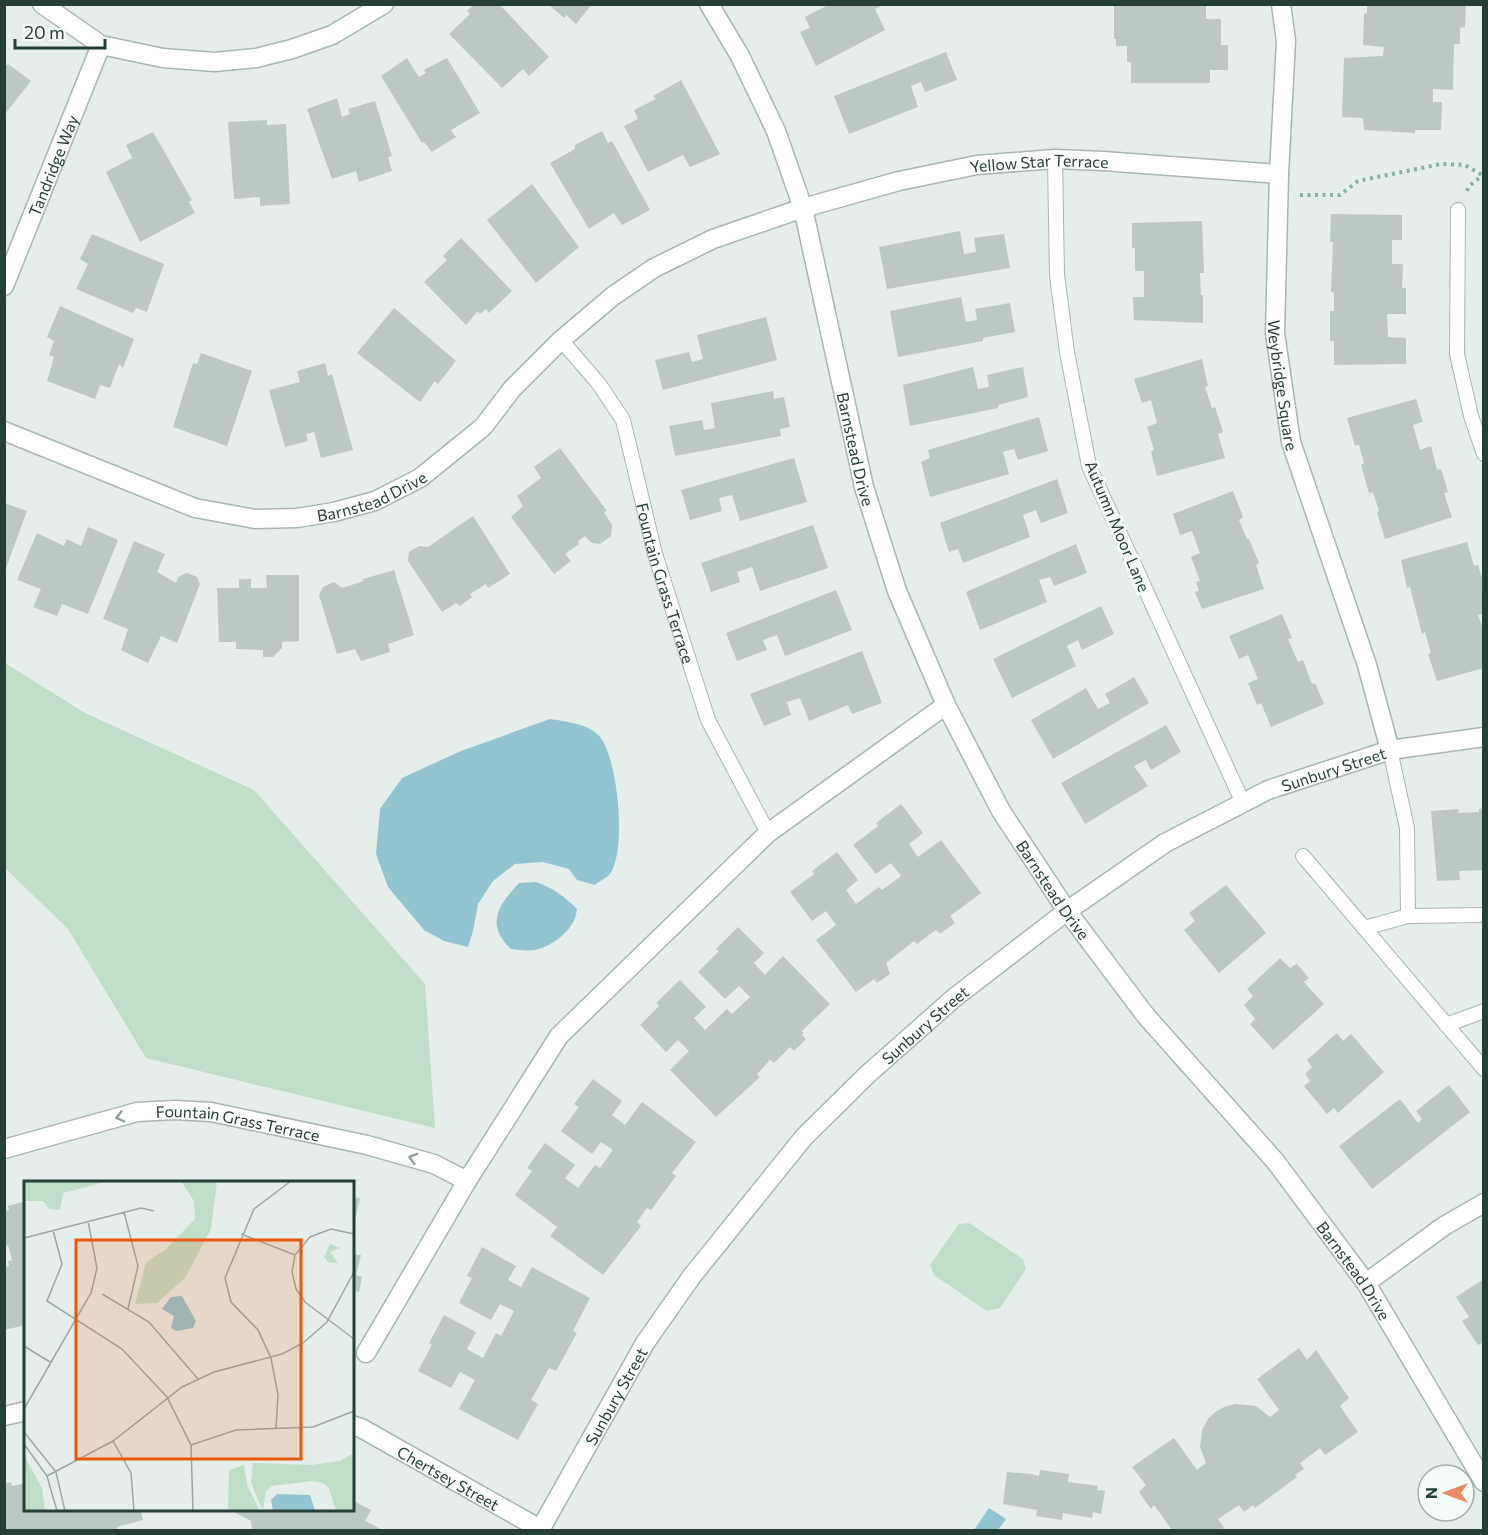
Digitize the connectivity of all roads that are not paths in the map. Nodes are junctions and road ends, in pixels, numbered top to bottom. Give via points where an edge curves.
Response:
1 (42, 4) edge
2 (384, 4) edge
3 (709, 4) edge
4 (1281, 4) edge
5 (101, 45) junction
6 (1055, 159) junction
7 (1279, 174) junction
8 (803, 208) junction
9 (1458, 210) dead end
10 (4, 286) edge
11 (561, 340) junction
12 (4, 431) edge
13 (1484, 454) edge
14 (946, 705) junction
15 (1484, 737) edge
16 (1390, 750) junction
17 (1243, 802) junction
18 (768, 833) junction
19 (1303, 856) dead end
20 (1067, 911) junction
21 (1484, 915) edge
22 (1408, 916) junction
23 (1364, 928) junction
24 (1484, 1011) edge
25 (1446, 1024) junction
26 (1484, 1069) edge
27 (4, 1149) edge
28 (467, 1181) junction
29 (1484, 1203) edge
30 (1366, 1283) junction
31 (366, 1353) dead end
32 (24, 1412) edge
33 (4, 1416) edge
34 (354, 1426) edge
35 (1484, 1482) edge
36 (541, 1530) edge

1 - 5 street
2 - 5 street via 332,35 256,58 215,62 163,58
3 - 8 street, Barnstead Drive via 740,56 776,131
4 - 7 street, Weybridge Square via 1286,41
5 - 10 street, Tandridge Way
6 - 7 street, Yellow Star Terrace
6 - 8 street, Yellow Star Terrace via 977,165 898,181
6 - 17 lane, Autumn Moor Lane via 1057,275 1089,466
7 - 16 street, Weybridge Square via 1275,333 1291,442 1367,664
8 - 11 street, Barnstead Drive via 713,239 654,268
8 - 14 street, Barnstead Drive via 864,487 897,591
9 - 13 lane via 1457,354
11 - 12 street, Barnstead Drive via 512,389 483,427 420,478 375,501 325,514 255,519 195,508
11 - 18 lane, Fountain Grass Terrace via 599,384 623,420 656,554 708,720
14 - 18 street
14 - 20 street, Barnstead Drive via 1001,811
15 - 16 street, Sunbury Street
16 - 17 street, Sunbury Street
16 - 22 lane via 1407,828
17 - 20 street, Sunbury Street via 1165,843
18 - 28 street via 559,1036
19 - 23 lane
20 - 30 street, Barnstead Drive via 1146,1016 1275,1161
20 - 36 street, Sunbury Street via 954,998 804,1137 698,1267 645,1342
21 - 22 lane
22 - 23 lane
23 - 25 lane
24 - 25 lane
25 - 26 lane
28 -> 27 street, Fountain Grass Terrace via 434,1164 367,1145 211,1112 137,1112
28 - 31 street
29 - 30 street via 1444,1226
30 - 35 street, Barnstead Drive
32 - 33 street
34 - 36 street, Chertsey Street

